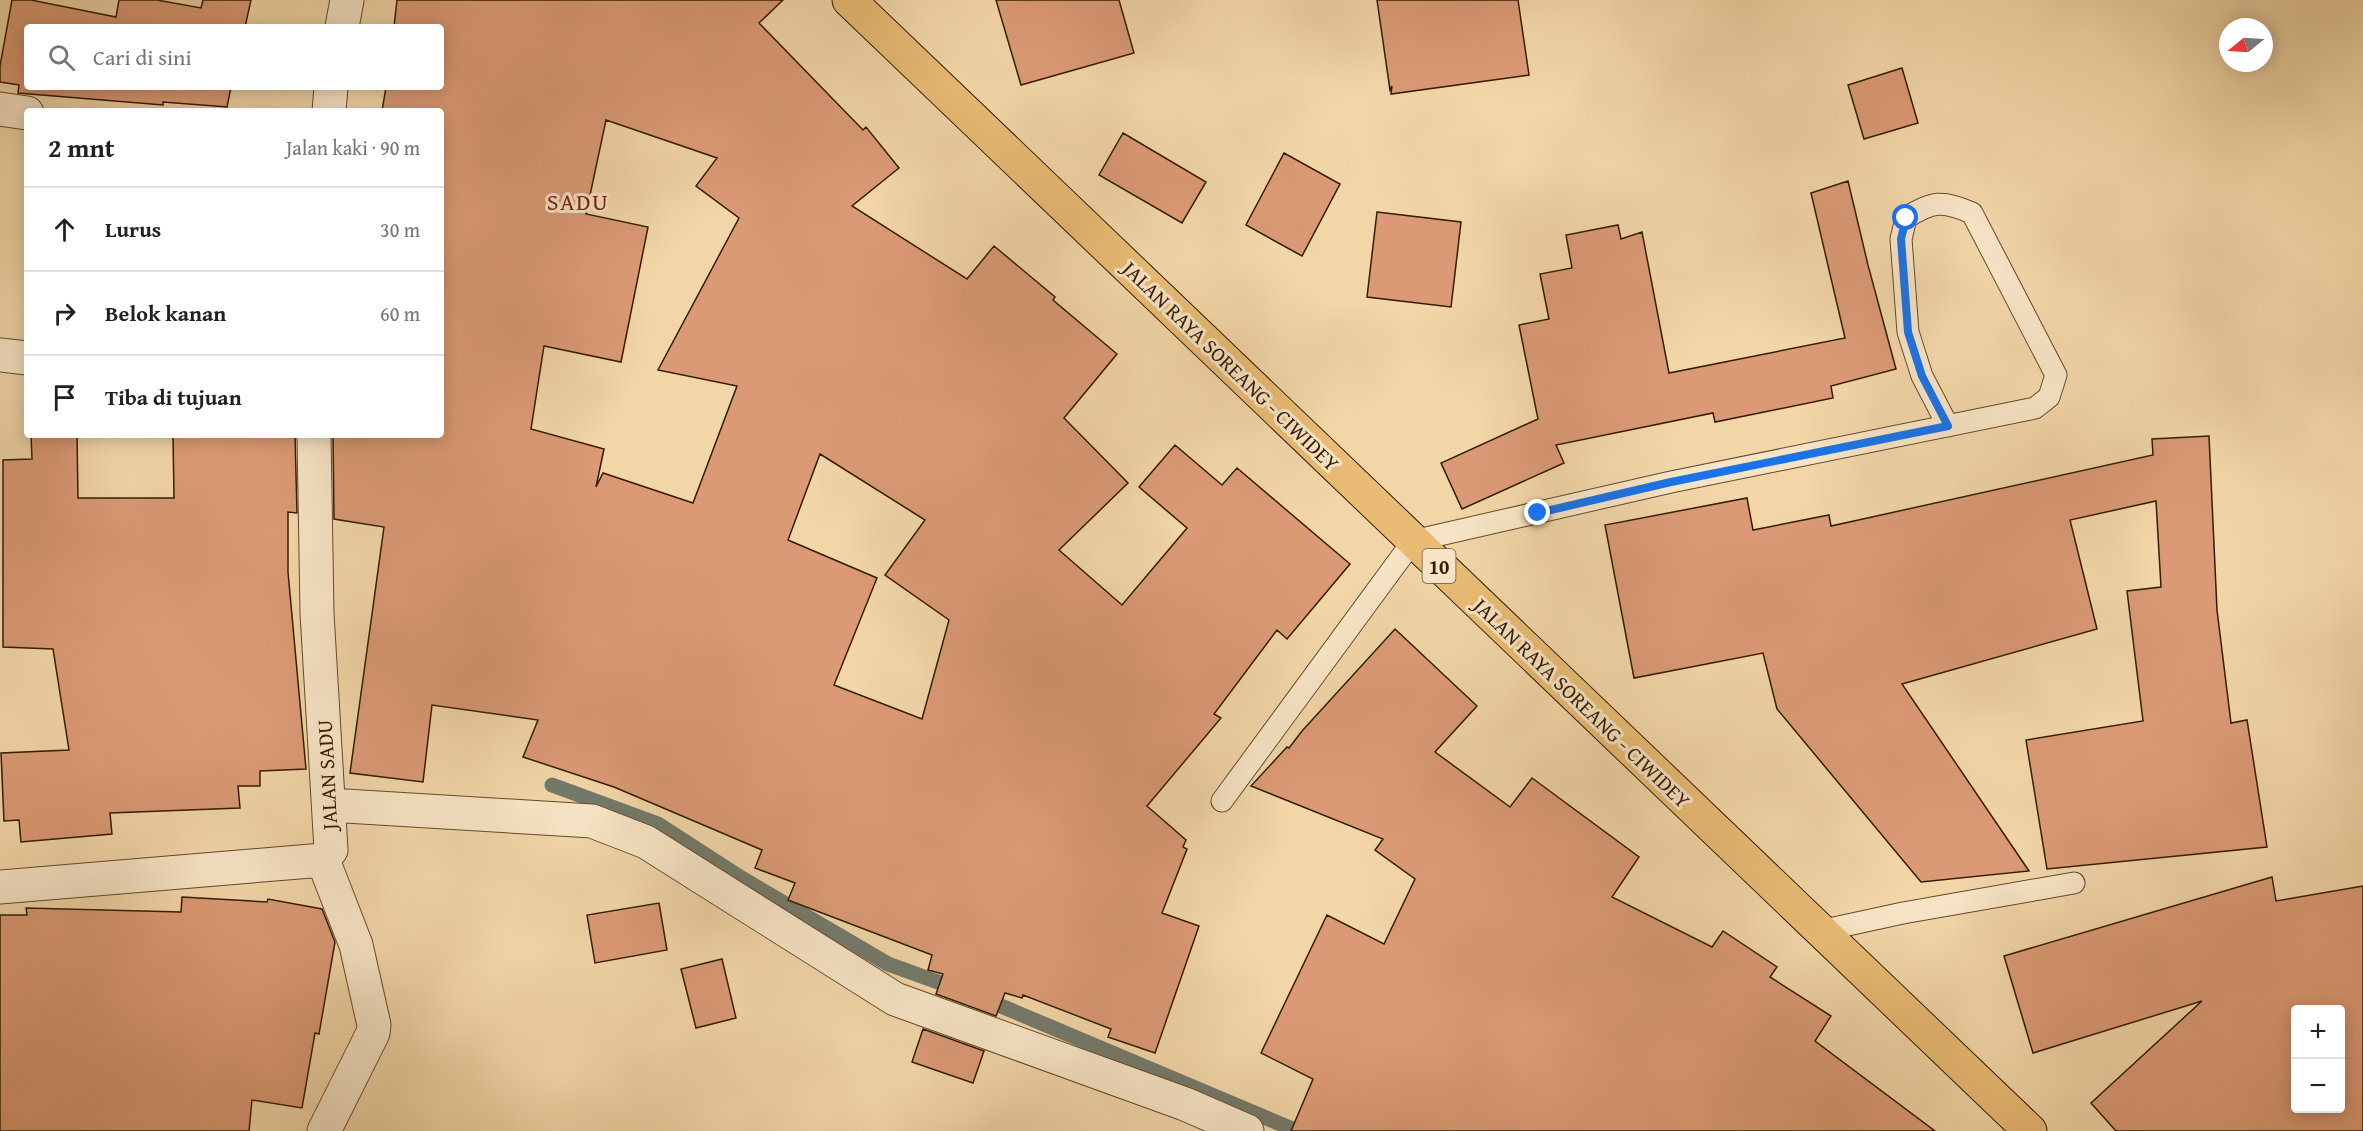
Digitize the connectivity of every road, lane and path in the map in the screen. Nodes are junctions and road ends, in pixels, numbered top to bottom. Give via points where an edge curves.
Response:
1 (347, 0) edge
2 (849, 0) edge
3 (343, 24) edge
4 (331, 90) edge
5 (328, 108) edge
6 (0, 109) edge
7 (24, 112) edge
8 (0, 355) edge
9 (24, 358) edge
10 (1948, 426) junction
11 (314, 438) edge
12 (1413, 541) junction
13 (1222, 801) dead end
14 (329, 805) junction
15 (323, 860) junction
16 (2074, 883) dead end
17 (0, 887) edge
18 (1820, 931) junction
19 (324, 1131) edge
20 (1247, 1131) edge
21 (2030, 1131) edge

1 - 3 street
2 - 12 highway, JALAN RAYA SOREANG - CIWIDEY / 10
4 - 5 street
6 - 7 street
8 - 9 street
10 - 10 lane via 1922,376 1908,332 1901,239 1906,218 1937,203 1972,213 2056,375 2049,397 2035,408
10 - 12 lane via 1671,482
11 - 14 street, JALAN SADU via 317,613
12 - 13 lane
12 - 18 highway, JALAN RAYA SOREANG - CIWIDEY / 10
14 - 15 street, JALAN SADU via 331,850
14 - 20 street via 592,821 646,842 895,999 1185,1104
15 - 17 street, JALAN SADU
15 - 19 street via 356,945 374,1025
16 - 18 lane
18 - 21 highway, JALAN RAYA SOREANG - CIWIDEY / 10

